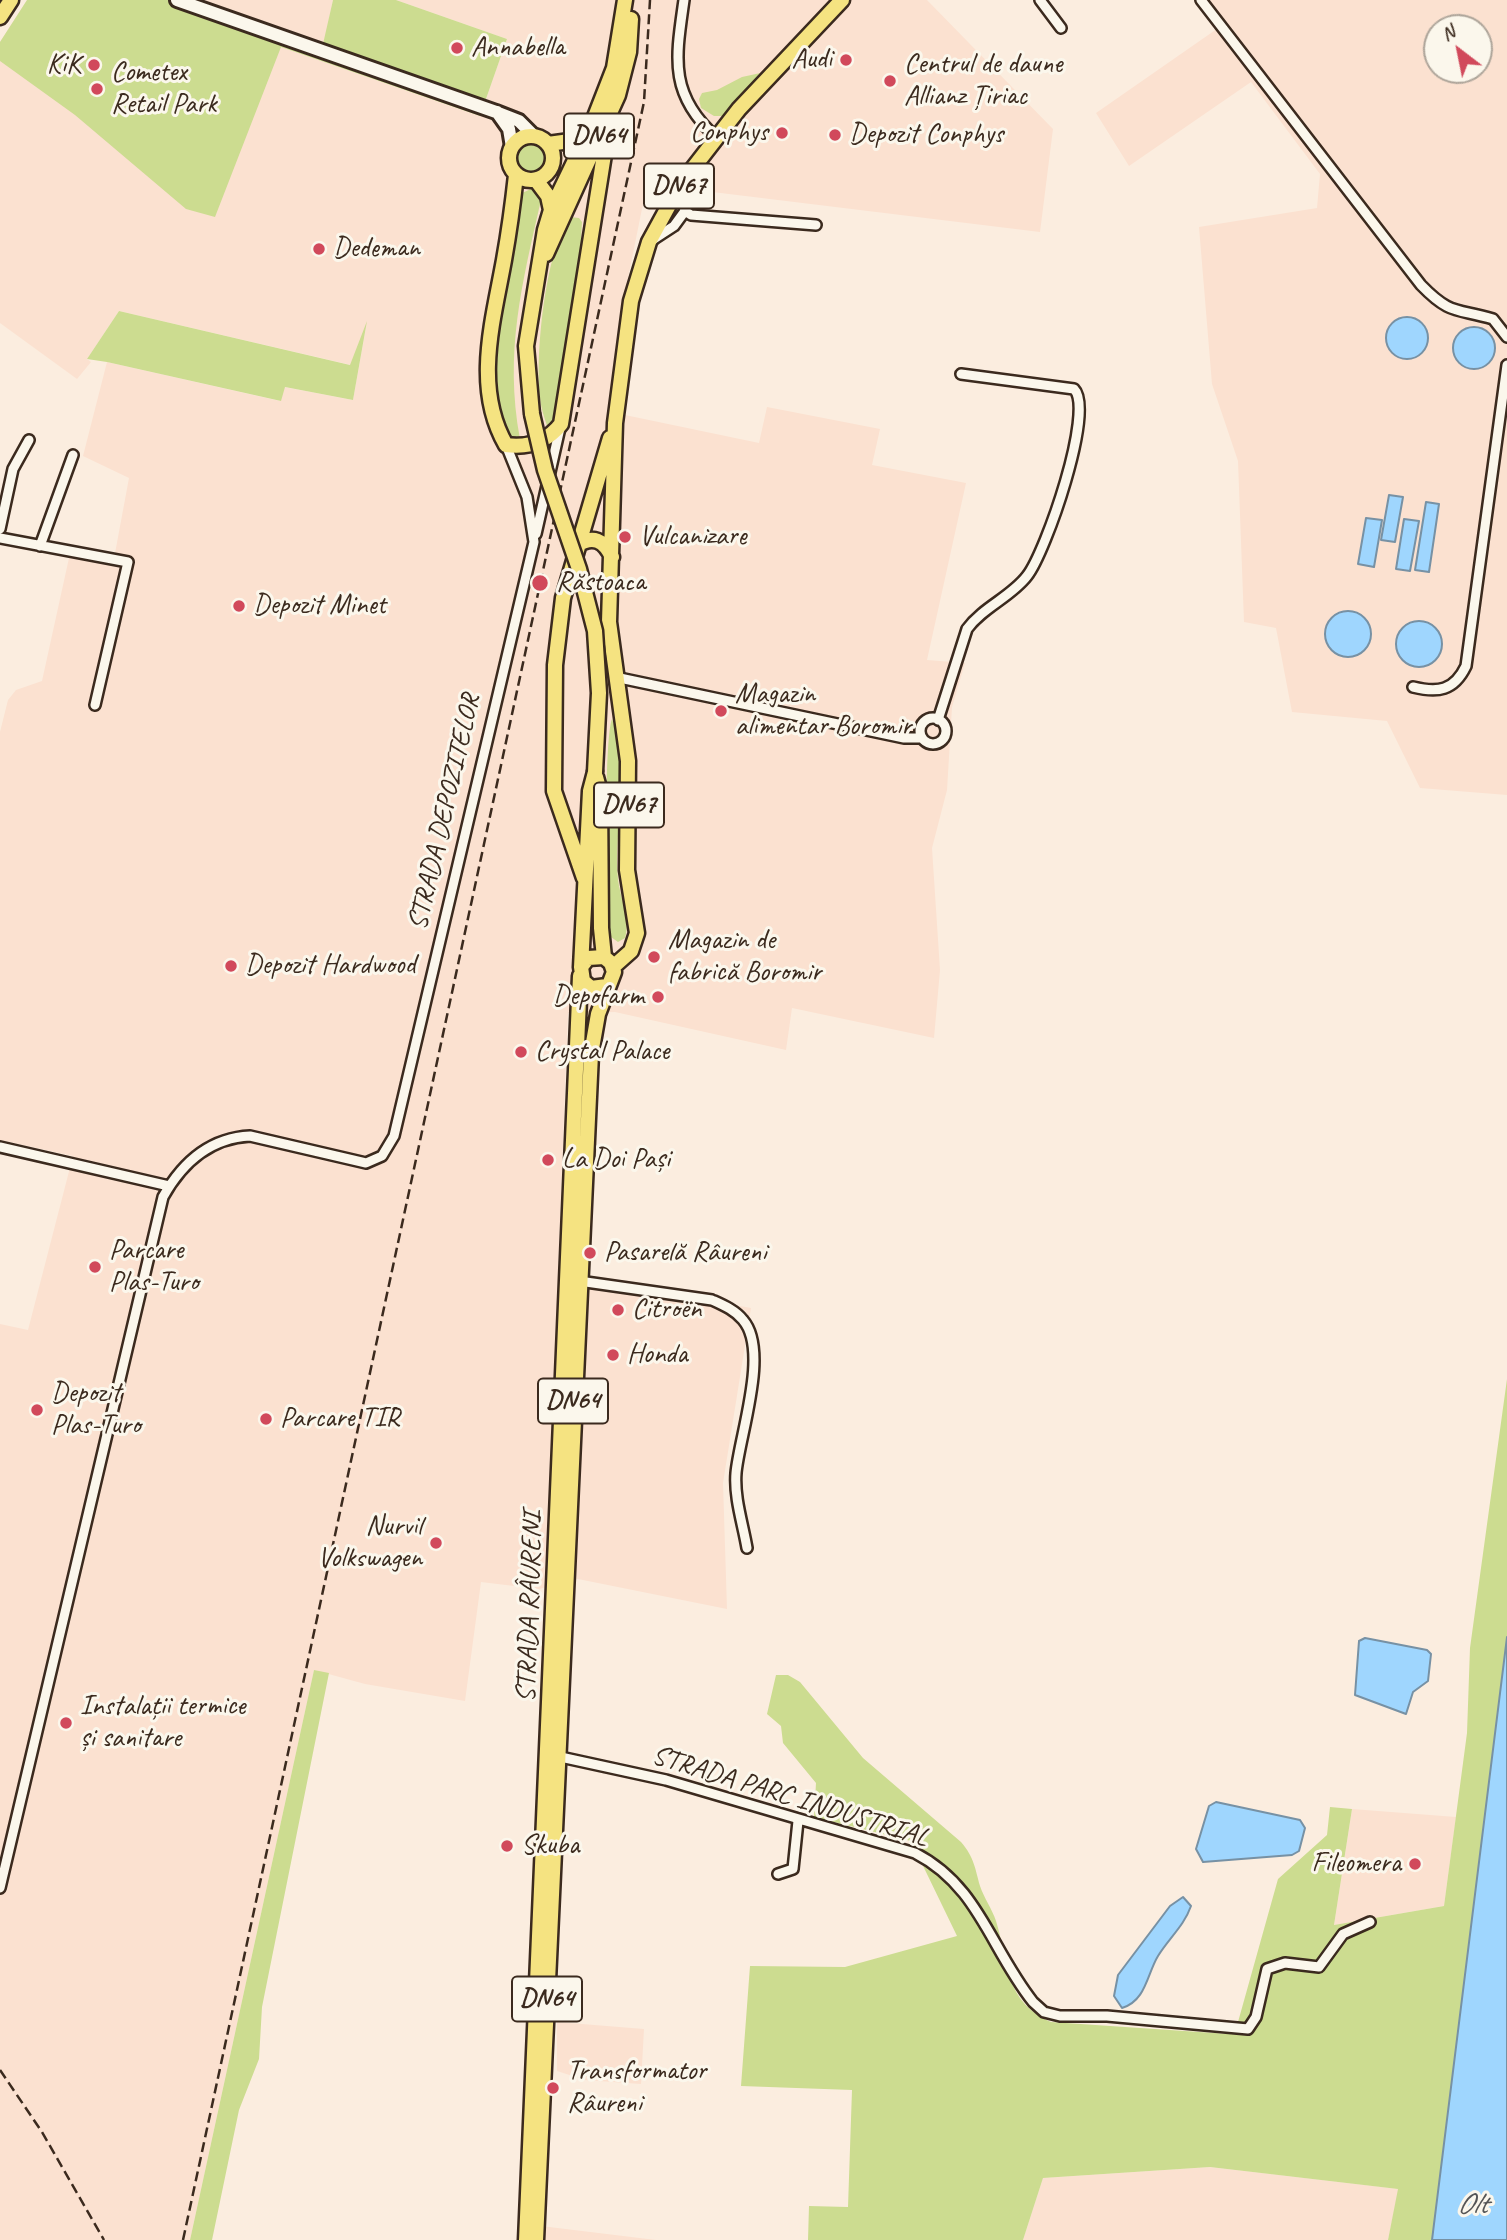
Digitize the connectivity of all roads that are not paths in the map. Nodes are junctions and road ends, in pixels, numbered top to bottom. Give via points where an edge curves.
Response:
1 (11, 0) edge
2 (177, 0) edge
3 (627, 0) edge
4 (684, 0) edge
5 (842, 0) edge
6 (1040, 0) edge
7 (1201, 0) edge
8 (0, 17) edge
9 (1061, 28) dead end
10 (496, 111) junction
11 (611, 111) junction
12 (591, 127) junction
13 (534, 136) junction
14 (716, 137) junction
15 (548, 144) junction
16 (512, 146) junction
17 (516, 175) junction
18 (536, 180) junction
19 (680, 185) junction
20 (558, 209) junction
21 (685, 211) junction
22 (593, 215) junction
23 (816, 225) dead end
24 (649, 242) junction
25 (1507, 337) edge
26 (1507, 365) edge
27 (961, 374) dead end
28 (615, 423) junction
29 (561, 424) junction
30 (29, 440) dead end
31 (506, 445) junction
32 (74, 455) dead end
33 (0, 529) edge
34 (0, 538) edge
35 (534, 542) junction
36 (577, 545) junction
37 (40, 547) junction
38 (612, 557) junction
39 (615, 677) junction
40 (1413, 687) dead end
41 (95, 705) dead end
42 (938, 720) junction
43 (922, 738) junction
44 (595, 772) junction
45 (584, 878) junction
46 (609, 962) junction
47 (581, 972) junction
48 (607, 986) junction
49 (0, 1147) edge
50 (169, 1186) junction
51 (579, 1281) junction
52 (747, 1548) dead end
53 (550, 1719) junction
54 (559, 1757) junction
55 (547, 1799) junction
56 (798, 1821) junction
57 (778, 1874) dead end
58 (0, 1888) edge
59 (1370, 1922) dead end
60 (526, 2240) edge
61 (536, 2240) edge

1 - 8 main road
2 - 10 street
3 - 11 main road, DN64 via 629,52
3 - 12 main road, DN64 via 614,68
4 - 14 street via 677,77 682,93
5 - 14 main road, DN67
6 - 9 street
7 - 25 street via 1421,285 1441,306 1493,319
10 - 13 street via 519,121
10 - 16 street via 509,129
11 - 20 main road, DN64
11 - 22 main road
12 - 15 main road via 570,141
12 - 20 main road, DN64
13 - 15 main road
13 - 16 main road
14 - 19 main road, DN67
15 - 18 main road via 552,165
16 - 17 main road via 510,164
17 - 18 main road
17 - 31 main road via 488,363 490,406
18 - 20 main road
19 - 21 street
19 - 24 main road, DN67
20 - 22 main road via 583,207
20 - 44 main road, DN64, bridge via 533,292 526,346 532,414 545,470 595,631 599,693
21 - 23 street
21 - 24 street via 674,226
22 - 29 main road
24 - 28 main road, DN67 via 631,301
26 - 40 street via 1466,666 1459,681 1448,686 1432,691
27 - 42 street via 1074,388 1080,414 1065,481 1040,556 1020,585 967,629
28 - 36 main road, DN67
28 - 38 main road, DN67
29 - 31 main road via 543,441
29 - 35 street
30 - 33 street via 13,468
31 - 35 street, STRADA DEPOZITELOR via 527,497
32 - 37 street
34 - 37 street
35 - 50 street, STRADA DEPOZITELOR via 390,1148 366,1163 250,1136 233,1137 197,1155
36 - 38 main road via 597,540
36 - 45 main road, DN67 via 557,635 554,783
37 - 41 street via 128,562
38 - 39 main road, DN67 via 610,634
39 - 43 street via 904,738
39 - 46 main road, DN67 via 628,761 627,870 637,933 631,951
42 - 43 street via 929,719 922,725
42 - 43 street via 946,731 942,741 930,744
44 - 45 main road, DN64
44 - 46 main road, DN64 via 600,792 601,928
45 - 47 main road, DN67
46 - 47 main road via 593,956
46 - 48 main road, DN64 via 613,977
47 - 48 main road via 591,988
47 - 53 main road, STRADA RÂURENI / DN64
48 - 51 main road, STRADA RÂURENI / DN64 via 591,1055
49 - 50 street
50 - 58 street, STRADA DEPOZITELOR via 155,1226
51 - 52 street via 712,1300 731,1309 747,1325 752,1382 735,1484
51 - 54 main road, STRADA RÂURENI / DN64
53 - 54 street via 554,1753
53 - 55 main road, STRADA RÂURENI / DN64
54 - 55 street via 552,1763 552,1789
54 - 56 street, STRADA PARC INDUSTRIAL via 666,1780
54 - 61 main road, STRADA RÂURENI / DN64
55 - 60 main road, STRADA RÂURENI / DN64
56 - 57 street via 793,1869
56 - 59 street, STRADA PARC INDUSTRIAL via 915,1853 942,1868 967,1895 1033,2002 1044,2012 1060,2016 1248,2029 1256,2017 1267,1969 1285,1963 1320,1967 1343,1934

